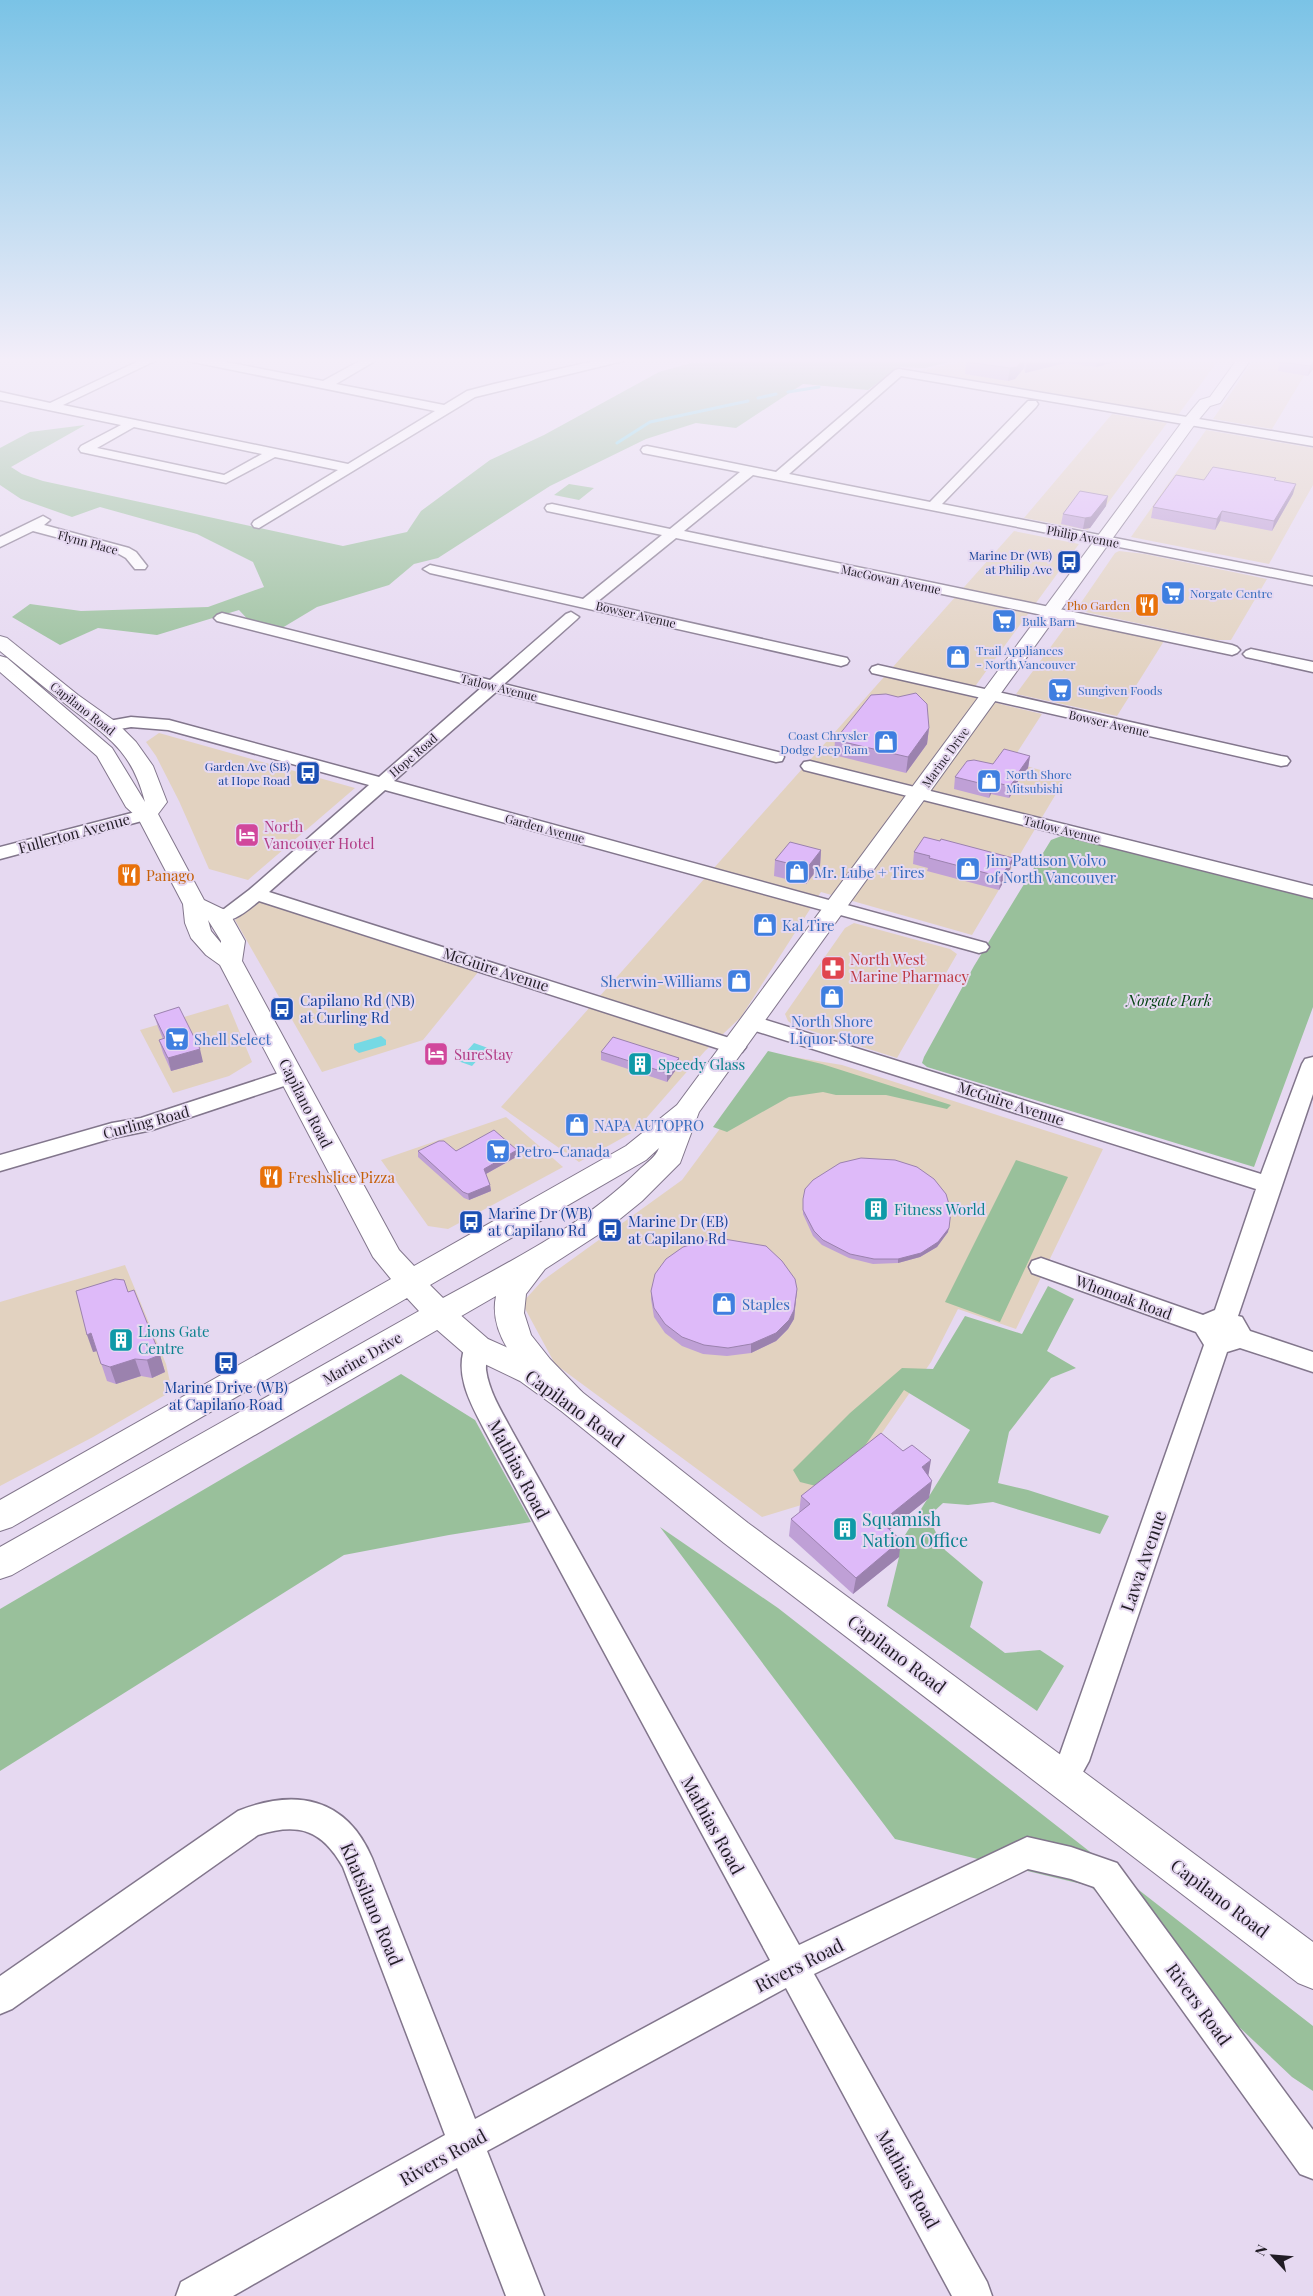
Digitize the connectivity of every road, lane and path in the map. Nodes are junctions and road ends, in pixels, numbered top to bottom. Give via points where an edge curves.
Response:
1 (161, 465) edge
2 (251, 465) edge
3 (336, 465) edge
4 (354, 465) edge
5 (726, 465) edge
6 (792, 465) edge
7 (973, 465) edge
8 (1158, 465) edge
9 (349, 468) junction
10 (751, 470) junction
11 (779, 476) junction
12 (933, 506) junction
13 (552, 508) dead end
14 (48, 517) dead end
15 (259, 524) dead end
16 (31, 526) junction
17 (673, 534) junction
18 (1104, 540) junction
19 (0, 543) edge
20 (140, 566) dead end
21 (430, 569) dead end
22 (1313, 581) edge
23 (587, 603) junction
24 (1051, 613) junction
25 (571, 617) dead end
26 (222, 618) dead end
27 (0, 642) edge
28 (1232, 650) dead end
29 (1251, 654) dead end
30 (841, 661) dead end
31 (0, 662) edge
32 (1313, 667) edge
33 (878, 670) dead end
34 (492, 685) junction
35 (31, 687) junction
36 (990, 696) junction
37 (109, 726) junction
38 (776, 756) dead end
39 (1281, 761) dead end
40 (810, 766) dead end
41 (379, 783) junction
42 (919, 793) junction
43 (147, 814) junction
44 (0, 853) edge
45 (1313, 892) edge
46 (256, 894) junction
47 (195, 904) junction
48 (834, 907) junction
49 (219, 916) junction
50 (979, 947) dead end
51 (230, 961) junction
52 (753, 1023) junction
53 (735, 1047) junction
54 (1313, 1064) edge
55 (291, 1076) junction
56 (686, 1111) junction
57 (636, 1153) junction
58 (0, 1163) edge
59 (1269, 1185) junction
60 (535, 1262) junction
61 (1041, 1267) dead end
62 (409, 1281) junction
63 (439, 1314) junction
64 (1222, 1331) junction
65 (477, 1347) junction
66 (1313, 1362) edge
67 (571, 1401) junction
68 (0, 1517) edge
69 (0, 1564) edge
70 (1062, 1778) junction
71 (791, 1967) junction
72 (1313, 1968) edge
73 (0, 1997) edge
74 (466, 2143) junction
75 (1313, 2161) edge
76 (195, 2296) edge
77 (525, 2296) edge
78 (973, 2296) edge

1 - 2 street via 226,479
3 - 9 street
4 - 9 street
5 - 10 street, Philip Avenue
6 - 11 street
7 - 12 street
8 - 18 main road, Marine Drive
9 - 15 street
10 - 11 street, Philip Avenue
10 - 17 street
11 - 12 street, Philip Avenue
12 - 18 street, Philip Avenue
13 - 17 street, MacGowan Avenue
14 - 16 street
16 - 19 street
16 - 20 street, Flynn Place via 124,551
17 - 23 street
17 - 24 street, MacGowan Avenue
18 - 22 street, Philip Avenue
18 - 24 main road, Marine Drive
21 - 23 street, Bowser Avenue
23 - 30 street, Bowser Avenue
24 - 28 street, MacGowan Avenue
24 - 36 main road, Marine Drive
25 - 34 street, Hope Road
26 - 34 street, Tatlow Avenue
27 - 37 main road, Capilano Road
29 - 32 street
31 - 35 main road, Capilano Road
33 - 36 street, Bowser Avenue
34 - 38 street, Tatlow Avenue
34 - 41 street, Hope Road
35 - 37 main road via 47,691 95,724
35 - 43 main road, Capilano Road via 105,752 137,807
36 - 39 street, Bowser Avenue
36 - 42 main road, Marine Drive
37 - 41 street, Garden Avenue via 131,722 169,726
37 - 43 main road, Capilano Road via 144,766 156,802
40 - 42 street, Tatlow Avenue
41 - 46 street, Hope Road
41 - 48 street, Garden Avenue
42 - 45 street, Tatlow Avenue
42 - 48 main road, Marine Drive
43 - 44 street, Fullerton Avenue
43 - 47 main road, Capilano Road
46 - 49 street, Hope Road via 230,914
46 - 53 street, McGuire Avenue via 496,968
47 - 49 main road
47 - 51 main road, Capilano Road via 194,921 210,950
48 - 50 street, Garden Avenue
48 - 52 main road, Marine Drive
49 - 51 main road via 234,941
51 - 55 main road, Capilano Road
52 - 53 main road, Marine Drive
52 - 59 street, McGuire Avenue
53 - 56 main road, Marine Drive
54 - 59 street, Lawa Avenue
55 - 58 street, Curling Road via 144,1124
55 - 62 main road, Capilano Road via 388,1257
56 - 57 main road, Marine Drive
56 - 60 main road, Marine Drive via 670,1156 632,1194 600,1220
57 - 62 main road, Marine Drive
57 - 63 main road via 623,1177 609,1192 561,1227 467,1280 444,1299
59 - 64 street, Lawa Avenue
60 - 63 main road, Marine Drive
60 - 67 main road via 510,1297 509,1318 521,1346
61 - 64 street, Whonoak Road
62 - 63 main road, Capilano Road
62 - 68 main road, Marine Drive
63 - 65 main road, Capilano Road
63 - 69 main road, Marine Drive
64 - 66 street, Whonoak Road
64 - 70 street, Lawa Avenue via 1073,1761
65 - 67 main road, Capilano Road via 531,1372
65 - 71 street, Mathias Road via 473,1369 481,1396 502,1438
67 - 70 main road, Capilano Road via 736,1533
70 - 72 main road, Capilano Road
71 - 74 street, Rivers Road
71 - 75 street, Rivers Road via 1027,1853 1105,1875
71 - 78 street, Mathias Road
73 - 74 street, Khatsilano Road via 248,1822 282,1813 309,1815 324,1820 348,1842
74 - 76 street, Rivers Road
74 - 77 street, Khatsilano Road

